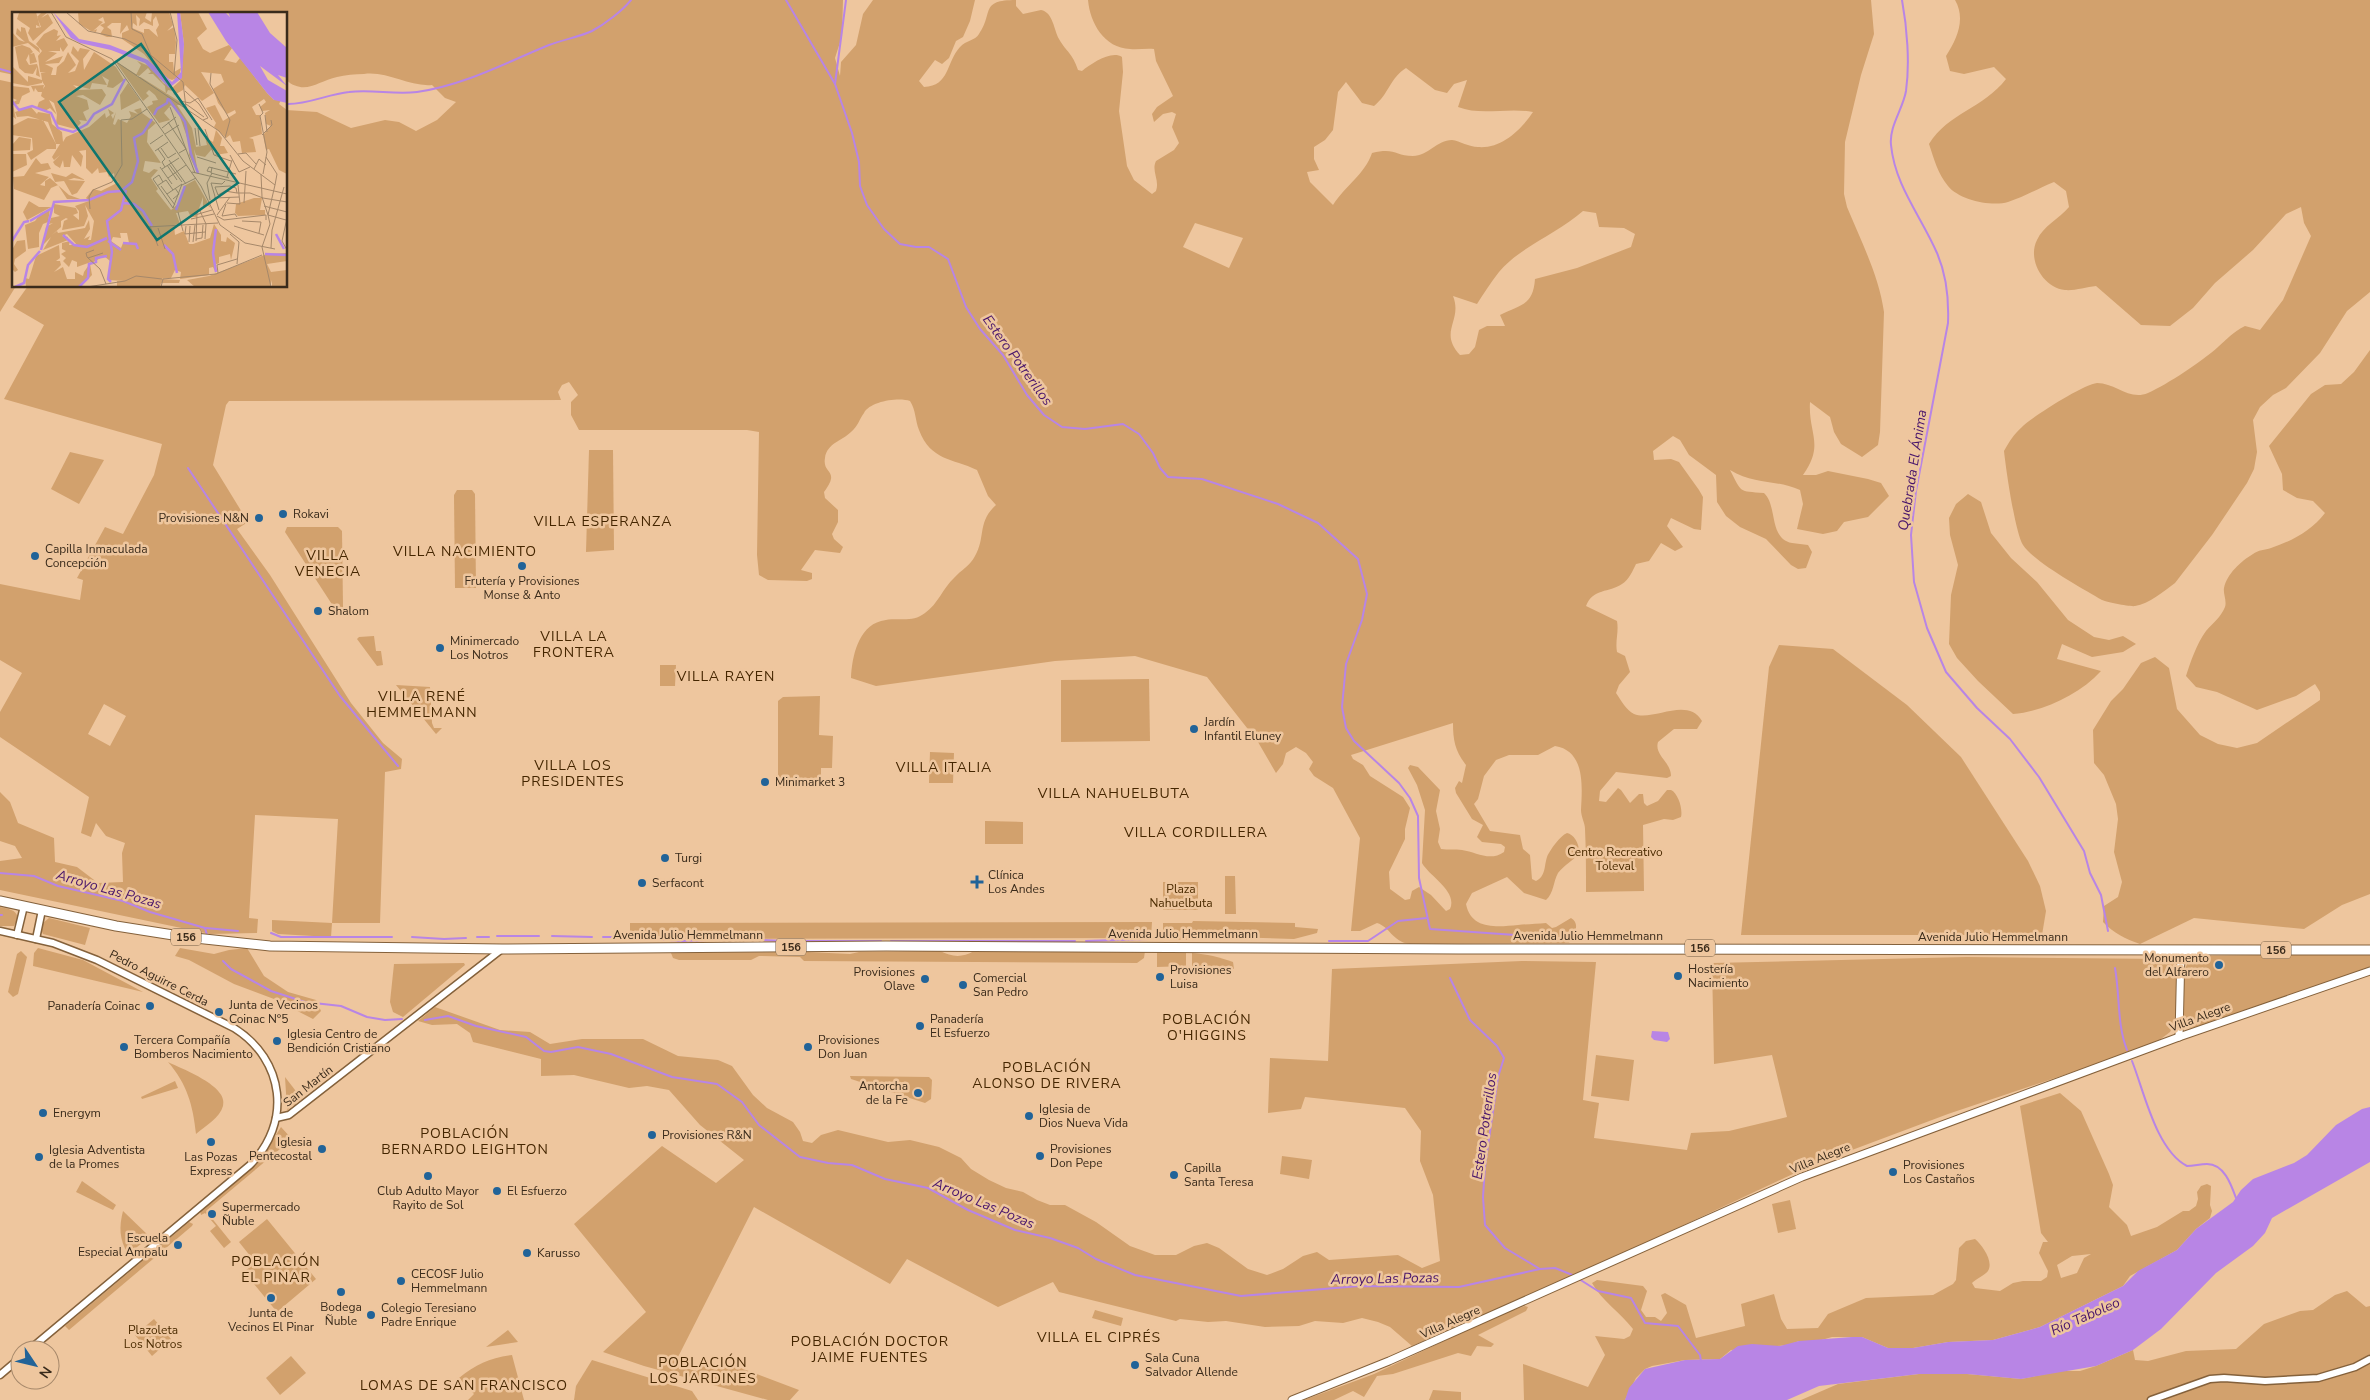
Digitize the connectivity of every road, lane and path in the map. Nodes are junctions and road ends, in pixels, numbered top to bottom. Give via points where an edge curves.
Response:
1 (0, 901) edge
2 (24, 906) junction
3 (42, 910) junction
4 (0, 931) edge
5 (17, 935) junction
6 (36, 939) junction
7 (502, 949) junction
8 (2181, 950) junction
9 (2370, 950) edge
10 (2370, 970) edge
11 (2179, 1037) junction
12 (276, 1118) junction
13 (41, 1340) edge
14 (2370, 1359) edge
15 (1292, 1400) edge
16 (2151, 1400) edge

1 - 2 highway, Avenida Julio Hemmelmann / 156
2 - 3 highway, Avenida Julio Hemmelmann / 156
2 - 5 street
3 - 6 street
3 - 7 highway, Avenida Julio Hemmelmann / 156 via 116,926 241,944
4 - 5 street, Pedro Aguirre Cerda
5 - 6 street, Pedro Aguirre Cerda
6 - 12 street, Pedro Aguirre Cerda via 97,960 241,1033 260,1051 273,1074 277,1091
7 - 8 highway, Avenida Julio Hemmelmann / 156 via 896,946
7 - 12 street, San Martín via 289,1115
8 - 9 highway, Avenida Julio Hemmelmann / 156
8 - 11 main road
10 - 11 main road, Villa Alegre
11 - 15 main road, Villa Alegre via 1802,1177 1389,1362
12 - 13 street, San Martín via 267,1144 250,1166
14 - 16 street via 2356,1367 2318,1378 2265,1381 2210,1379

